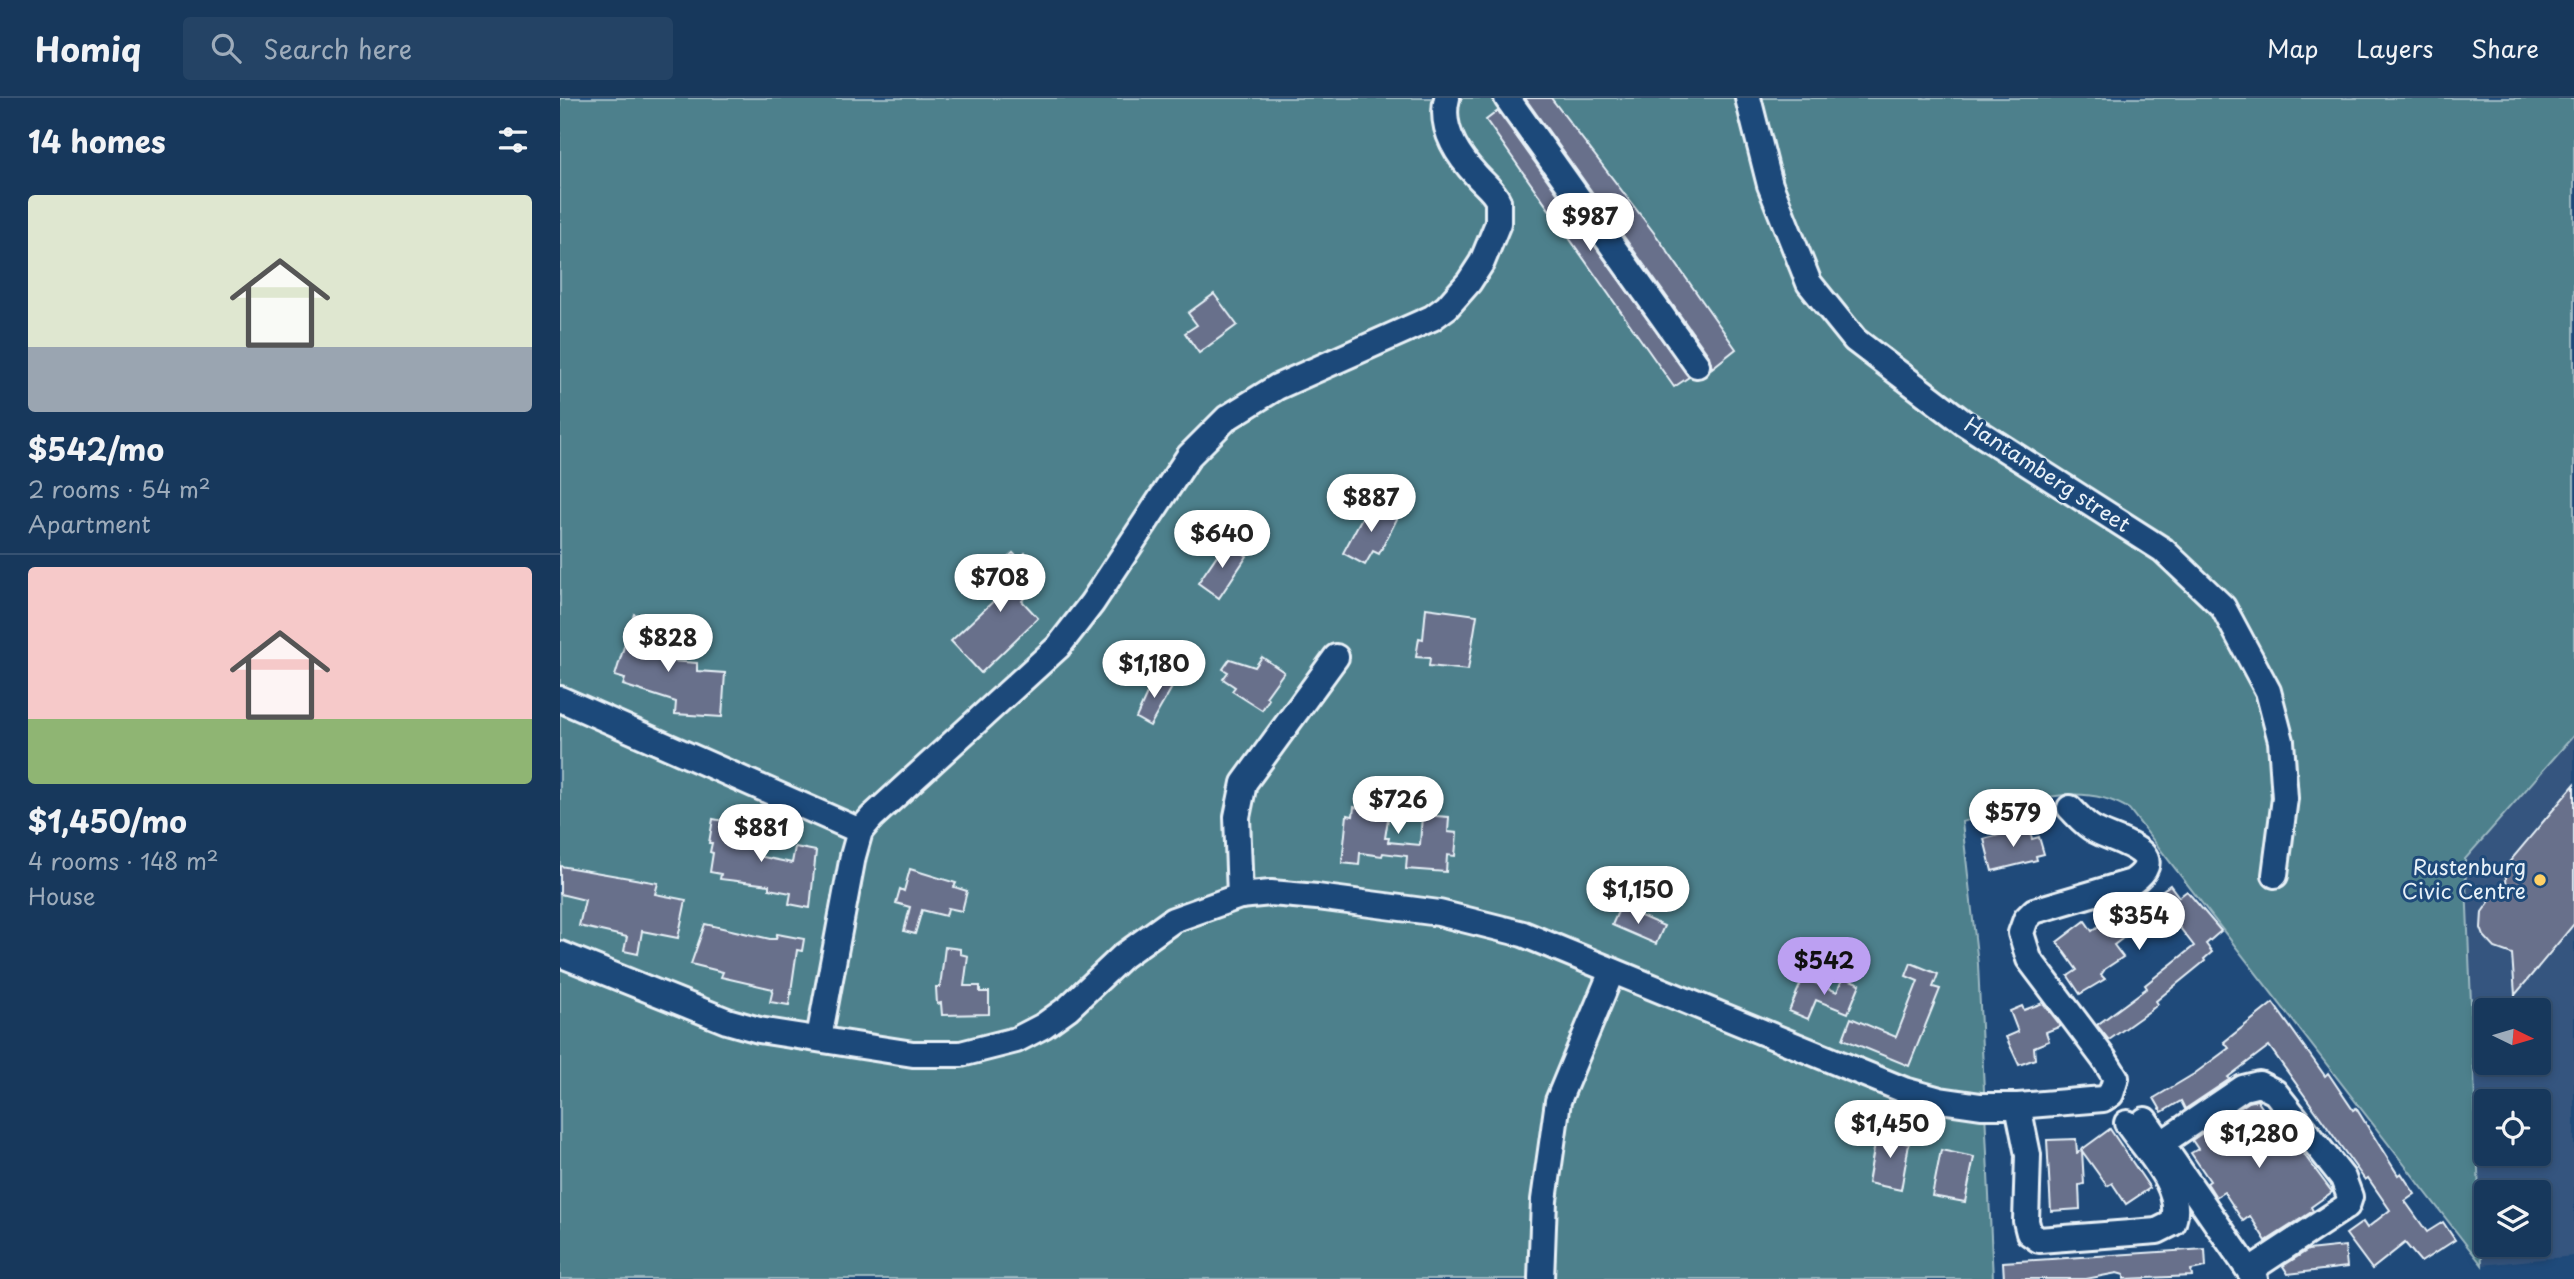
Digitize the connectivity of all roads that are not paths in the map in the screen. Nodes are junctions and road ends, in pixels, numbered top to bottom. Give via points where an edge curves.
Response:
1 (1447, 98) edge
2 (1507, 98) edge
3 (1748, 98) edge
4 (1697, 365) dead end
5 (1336, 657) dead end
6 (560, 699) edge
7 (2070, 808) dead end
8 (860, 831) junction
9 (2276, 875) dead end
10 (1240, 896) junction
11 (560, 954) edge
12 (1612, 971) junction
13 (819, 1038) junction
14 (2018, 1106) junction
15 (2162, 1143) junction
16 (2253, 1275) edge
17 (1541, 1279) edge

1 - 8 street via 1451,141 1498,201 1492,241 1469,282 1432,318 1277,387 1227,418 1189,456 1058,647
2 - 4 street
3 - 9 street, Hantamberg street via 1770,185 1809,283 1855,340 1964,423 2163,550 2224,607 2268,691 2281,741 2285,798
5 - 10 street via 1244,783 1237,817
6 - 8 street
7 - 14 street via 2096,831 2137,847 2146,866 2132,882 2034,911 2023,926 2022,944 2029,960 2112,1070 2115,1087 2103,1099
8 - 13 street
10 - 12 street via 1305,896 1438,914 1523,934
10 - 13 street via 1173,920 1123,956 1068,1008 1016,1040 982,1051 935,1056
11 - 13 street via 727,1021
12 - 14 street via 1904,1090 1981,1106
12 - 17 street via 1558,1101 1545,1187
14 - 15 street via 2028,1155 2026,1222 2029,1233 2039,1240 2157,1231 2173,1223 2173,1192 2136,1122
15 - 16 street
15 - 16 street via 2243,1088 2259,1084 2275,1092 2343,1178 2350,1197 2347,1206

